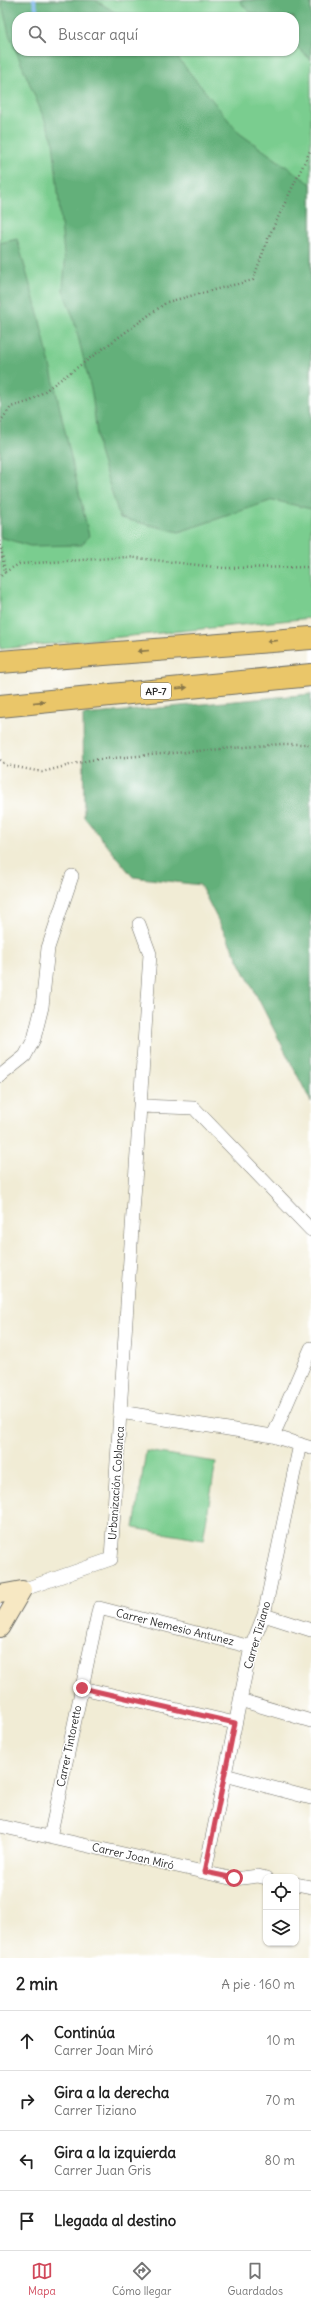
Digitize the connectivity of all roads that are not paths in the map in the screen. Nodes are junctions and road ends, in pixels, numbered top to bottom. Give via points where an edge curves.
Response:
1 (311, 638) edge
2 (0, 662) edge
3 (311, 675) edge
4 (0, 706) edge
5 (72, 876) dead end
6 (139, 924) dead end
7 (0, 1076) edge
8 (140, 1106) junction
9 (311, 1230) edge
10 (311, 1348) edge
11 (120, 1412) junction
12 (273, 1436) junction
13 (305, 1446) edge
14 (22, 1590) junction
15 (0, 1594) edge
16 (99, 1608) joint
17 (264, 1615) junction
18 (0, 1628) edge
19 (311, 1630) edge
20 (251, 1646) junction
21 (82, 1688) junction
22 (240, 1700) junction
23 (311, 1722) edge
24 (235, 1723) junction
25 (224, 1775) junction
26 (311, 1798) edge
27 (0, 1826) edge
28 (50, 1837) junction
29 (205, 1872) junction
30 (263, 1877) edge
31 (299, 1885) edge
32 (311, 1887) edge

1 -> 2 highway
4 -> 3 highway, AP-7
5 - 7 street via 48,948 42,1007 34,1039 25,1056
6 - 8 street via 150,954
8 - 9 street via 194,1108
8 - 11 street
10 - 12 street
11 - 12 street, Urbanización Coblanca
11 - 14 street, Urbanización Coblanca via 111,1558
12 - 13 street, Urbanización Coblanca
13 - 17 street, Carrer Tiziano
14 - 15 street
14 - 18 street
16 - 20 street, Carrer Nemesio Antunez
16 - 21 street, Carrer Tintoretto
17 - 19 street
17 - 20 street, Carrer Tiziano
20 - 22 street, Carrer Tiziano
21 - 24 street
21 - 28 street, Carrer Tintoretto
22 - 23 street
22 - 24 street, Carrer Tiziano
24 - 25 street, Carrer Tiziano
25 - 26 street
25 - 29 street, Carrer Tiziano
27 - 28 street, Carrer Joan Miró
28 - 29 street, Carrer Joan Miró
29 - 30 street, Carrer Joan Miró via 234,1878
31 - 32 street

